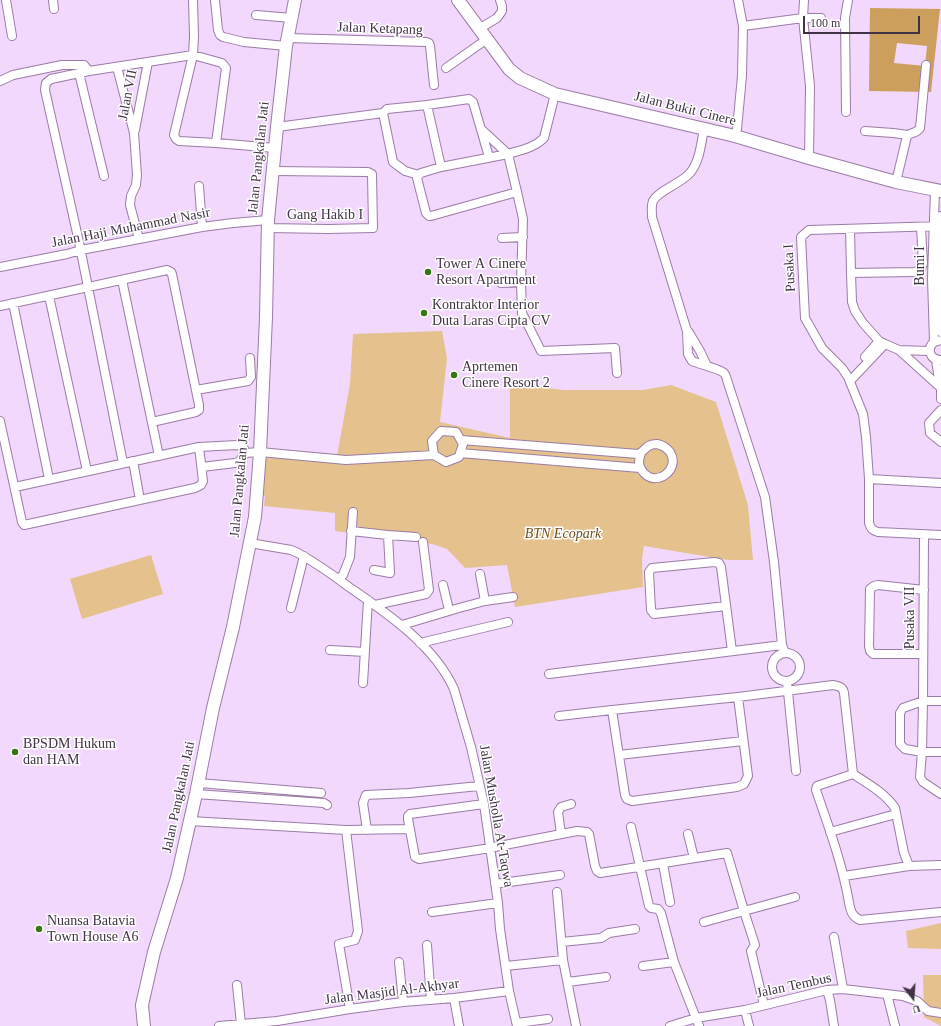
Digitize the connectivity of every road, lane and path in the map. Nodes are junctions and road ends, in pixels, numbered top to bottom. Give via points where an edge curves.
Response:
1 (6, 0) edge
2 (53, 0) edge
3 (193, 0) edge
4 (215, 0) edge
5 (295, 0) edge
6 (458, 0) edge
7 (500, 0) edge
8 (738, 0) edge
9 (804, 0) edge
10 (848, 0) edge
11 (54, 10) dead end
12 (256, 15) dead end
13 (292, 18) junction
14 (803, 18) junction
15 (821, 18) dead end
16 (743, 26) junction
17 (483, 34) junction
18 (12, 36) dead end
19 (287, 42) junction
20 (193, 55) junction
21 (148, 62) junction
22 (926, 65) dead end
23 (117, 67) junction
24 (446, 68) dead end
25 (89, 71) junction
26 (80, 73) junction
27 (0, 81) edge
28 (434, 85) dead end
29 (555, 94) junction
30 (427, 105) junction
31 (846, 112) dead end
32 (383, 113) junction
33 (277, 127) junction
34 (704, 128) junction
35 (481, 129) junction
36 (866, 131) dead end
37 (134, 133) junction
38 (908, 135) junction
39 (735, 136) junction
40 (216, 143) junction
41 (275, 148) junction
42 (508, 154) junction
43 (489, 157) junction
44 (809, 158) junction
45 (441, 167) junction
46 (273, 171) junction
47 (419, 175) junction
48 (104, 176) dead end
49 (896, 182) junction
50 (199, 186) dead end
51 (938, 190) edge
52 (517, 192) junction
53 (941, 216) edge
54 (268, 224) junction
55 (202, 226) junction
56 (937, 226) edge
57 (921, 227) junction
58 (850, 229) junction
59 (523, 237) junction
60 (502, 238) dead end
61 (139, 239) junction
62 (81, 250) junction
63 (0, 267) edge
64 (850, 273) junction
65 (122, 280) junction
66 (521, 282) junction
67 (501, 283) dead end
68 (88, 287) junction
69 (49, 296) junction
70 (13, 303) junction
71 (0, 306) edge
72 (941, 332) edge
73 (937, 341) edge
74 (882, 342) junction
75 (900, 350) junction
76 (929, 351) junction
77 (250, 358) dead end
78 (939, 360) edge
79 (617, 373) dead end
80 (849, 379) junction
81 (941, 387) edge
82 (196, 390) junction
83 (941, 400) edge
84 (941, 410) edge
85 (0, 420) edge
86 (152, 422) junction
87 (461, 440) junction
88 (941, 442) edge
89 (493, 443) junction
90 (199, 447) junction
91 (260, 452) junction
92 (245, 453) junction
93 (460, 453) junction
94 (641, 453) junction
95 (434, 455) junction
96 (160, 456) junction
97 (492, 456) junction
98 (133, 461) junction
99 (123, 464) junction
100 (202, 467) junction
101 (640, 468) junction
102 (87, 471) junction
103 (49, 479) junction
104 (869, 479) junction
105 (941, 483) edge
106 (15, 487) junction
107 (140, 500) junction
108 (353, 512) dead end
109 (351, 531) junction
110 (924, 534) junction
111 (388, 535) junction
112 (941, 535) edge
113 (250, 543) junction
114 (304, 556) junction
115 (374, 570) dead end
116 (480, 574) dead end
117 (338, 578) junction
118 (443, 585) dead end
119 (924, 590) junction
120 (513, 597) dead end
121 (484, 602) junction
122 (372, 603) junction
123 (726, 606) junction
124 (291, 608) dead end
125 (449, 610) junction
126 (508, 622) dead end
127 (402, 625) junction
128 (420, 643) junction
129 (782, 645) junction
130 (330, 650) dead end
131 (732, 651) junction
132 (365, 652) junction
133 (785, 653) junction
134 (923, 654) junction
135 (549, 674) dead end
136 (787, 682) junction
137 (363, 683) dead end
138 (788, 690) junction
139 (738, 697) junction
140 (923, 701) junction
141 (941, 701) edge
142 (612, 710) junction
143 (559, 716) dead end
144 (743, 741) junction
145 (922, 752) junction
146 (941, 752) edge
147 (619, 755) junction
148 (796, 771) dead end
149 (853, 774) junction
150 (479, 786) junction
151 (198, 789) junction
152 (321, 793) dead end
153 (941, 794) edge
154 (484, 804) junction
155 (571, 804) dead end
156 (327, 805) dead end
157 (896, 814) junction
158 (190, 821) junction
159 (631, 827) dead end
160 (346, 830) junction
161 (367, 830) junction
162 (410, 830) junction
163 (830, 832) junction
164 (561, 834) junction
165 (688, 834) dead end
166 (490, 848) junction
167 (904, 853) junction
168 (694, 858) junction
169 (663, 864) junction
170 (941, 865) edge
171 (640, 866) junction
172 (909, 866) junction
173 (892, 868) junction
174 (560, 876) dead end
175 (844, 876) junction
176 (495, 884) junction
177 (557, 892) dead end
178 (795, 897) dead end
179 (670, 902) dead end
180 (498, 903) junction
181 (744, 911) junction
182 (432, 912) dead end
183 (941, 912) edge
184 (704, 922) dead end
185 (635, 929) dead end
186 (834, 937) dead end
187 (562, 942) junction
188 (427, 945) dead end
189 (564, 960) junction
190 (399, 962) dead end
191 (674, 962) junction
192 (506, 966) junction
193 (643, 966) dead end
194 (606, 977) dead end
195 (568, 982) junction
196 (237, 985) dead end
197 (843, 989) junction
198 (827, 990) junction
199 (509, 992) junction
200 (887, 994) junction
201 (454, 998) junction
202 (431, 1000) junction
203 (403, 1002) junction
204 (764, 1005) junction
205 (350, 1008) junction
206 (745, 1010) junction
207 (941, 1013) edge
208 (548, 1020) dead end
209 (697, 1022) edge
210 (277, 1023) edge
211 (242, 1024) junction
212 (254, 1024) edge
213 (517, 1025) edge
214 (144, 1026) edge
215 (219, 1026) edge
216 (459, 1026) edge
217 (576, 1026) edge
218 (670, 1026) edge
219 (749, 1026) edge
220 (834, 1026) edge
221 (895, 1026) edge

1 - 18 street
2 - 11 street
3 - 20 street
4 - 19 street, Jalan Ketapang via 218,30 223,38 244,42
5 - 13 main road, Jalan Pangkalan Jati
6 - 17 main road, Jalan Bukit Cinere
7 - 17 street via 502,11
8 - 16 street
9 - 14 street
10 - 31 street via 845,18
12 - 13 street
13 - 19 main road, Jalan Pangkalan Jati
14 - 15 street
14 - 16 street
14 - 44 street via 810,86
16 - 39 street via 742,76
17 - 24 street
17 - 29 main road, Jalan Bukit Cinere via 509,69 520,78
19 - 28 street, Jalan Ketapang via 426,42 430,46
19 - 33 main road, Jalan Pangkalan Jati
20 - 21 street
20 - 40 street via 222,63 226,68
20 - 40 street via 174,136 180,141
21 - 23 street
21 - 37 street, Jalan VII
22 - 38 street via 920,128
23 - 25 street
23 - 37 street, Jalan VII
25 - 26 street
25 - 27 street via 84,65 62,65 13,75
26 - 48 street
26 - 62 street via 51,79 46,83 45,90
29 - 34 main road, Jalan Bukit Cinere
29 - 42 street via 544,138 534,146
30 - 32 street via 387,110
30 - 35 street via 469,100 473,102
30 - 45 street
32 - 33 street
32 - 47 street via 392,162 405,171
33 - 41 main road, Jalan Pangkalan Jati
34 - 39 main road, Jalan Bukit Cinere
34 - 129 street via 697,160 690,172 659,194 653,202 652,217 687,331 688,354 692,361 717,368 724,373 765,497
35 - 42 street
35 - 43 street
36 - 38 street
37 - 61 street, Jalan VII via 137,174 130,205
38 - 49 street
39 - 44 main road, Jalan Bukit Cinere
40 - 41 street
41 - 46 main road, Jalan Pangkalan Jati
42 - 43 street
42 - 52 street
43 - 45 street
44 - 49 main road, Jalan Bukit Cinere
45 - 47 street
46 - 54 main road, Jalan Pangkalan Jati
46 - 54 street, Gang Hakib I via 372,174 373,228 328,229
47 - 52 street via 417,178 429,216
49 - 51 main road, Jalan Bukit Cinere
50 - 55 street
51 - 56 street, Bumi I
52 - 59 street via 523,219
53 - 56 street, Bumi I
54 - 55 street, Jalan Haji Muhammad Nasir via 233,222
54 - 91 main road, Jalan Pangkalan Jati
55 - 61 street, Jalan Haji Muhammad Nasir
56 - 57 street, Pusaka I
56 - 72 street, Bumi I
56 - 73 street, Bumi I via 932,278
57 - 58 street, Pusaka I
57 - 64 street via 923,264 919,272
58 - 64 street
58 - 80 street, Pusaka I via 809,230 801,237 805,318 822,348
59 - 60 street
59 - 66 street
61 - 62 street, Jalan Haji Muhammad Nasir
62 - 63 street, Jalan Haji Muhammad Nasir
62 - 68 street
64 - 74 street via 855,311
65 - 68 street
65 - 82 street via 167,270 171,272
65 - 86 street
66 - 67 street
66 - 79 street via 522,313 542,351 615,348
68 - 69 street
68 - 99 street
69 - 70 street
69 - 102 street
70 - 71 street
70 - 103 street
73 - 76 street
74 - 75 street
74 - 80 street
75 - 76 street
75 - 81 street
76 - 78 street via 933,358
77 - 82 street via 251,377 248,381
78 - 81 street
80 - 104 street via 863,414
81 - 83 street
82 - 86 street via 199,410
84 - 88 street via 929,424 930,433
85 - 106 street
86 - 96 street
87 - 89 street
87 - 93 street via 463,444
87 - 95 street via 456,432 442,431 432,441
89 - 94 street
89 - 97 street
90 - 92 street via 237,445 243,446
90 - 96 street
90 - 100 street
91 - 92 street
91 - 95 street via 346,460
91 - 113 main road, Jalan Pangkalan Jati via 255,517
92 - 100 street via 235,464
93 - 95 street via 459,457 446,462
93 - 97 street
94 - 101 street via 638,460
94 - 101 street via 648,446 658,444 667,448 673,457 672,467 666,475 656,479 646,476
96 - 98 street
97 - 101 street
98 - 99 street
98 - 107 street
99 - 102 street
100 - 107 street via 203,481 196,488
102 - 103 street
103 - 106 street
104 - 105 street
104 - 110 street via 870,528 878,532
106 - 107 street via 24,525
108 - 109 street
109 - 111 street
109 - 117 street via 350,557 343,575
110 - 112 street
110 - 119 street, Pusaka VII
111 - 115 street via 390,573
111 - 122 street via 419,539 429,590 426,594
113 - 114 street, Jalan Musholla At-Taqwa via 291,550
113 - 151 main road, Jalan Pangkalan Jati via 213,708
114 - 117 street, Jalan Musholla At-Taqwa
114 - 124 street
116 - 121 street
117 - 122 street, Jalan Musholla At-Taqwa
118 - 125 street
119 - 134 street, Pusaka VII
119 - 134 street via 878,585 870,589 869,646 874,654
120 - 121 street
121 - 125 street
122 - 127 street, Jalan Musholla At-Taqwa
122 - 132 street
123 - 123 street via 654,614 649,572 652,568 719,563
123 - 131 street
125 - 127 street
126 - 128 street
127 - 128 street, Jalan Musholla At-Taqwa
128 - 150 street, Jalan Musholla At-Taqwa via 446,672 454,689
129 - 131 street
129 - 133 street
130 - 132 street
131 - 135 street
132 - 137 street
133 - 136 street via 779,655 772,665 775,676
133 - 136 street via 797,658 800,664 797,676
134 - 140 street, Pusaka VII
136 - 138 street
138 - 139 street
138 - 148 street
138 - 149 street via 833,685 844,690
139 - 142 street
139 - 144 street
140 - 141 street
140 - 145 street, Pusaka VII
140 - 145 street via 903,708 900,713 900,744 905,749
142 - 143 street
142 - 147 street
144 - 147 street
144 - 147 street via 748,776 744,784 632,801 625,796
145 - 146 street
145 - 153 street, Pusaka VII via 920,777
149 - 157 street via 891,803
149 - 163 street via 818,786 816,790
150 - 154 street, Jalan Musholla At-Taqwa
150 - 161 street via 366,795 363,803
151 - 152 street
151 - 156 street
151 - 158 main road, Jalan Pangkalan Jati
154 - 162 street via 410,814
154 - 166 street, Jalan Musholla At-Taqwa
155 - 164 street via 561,807 558,812
157 - 163 street
157 - 167 street
158 - 160 street
158 - 214 main road, Jalan Pangkalan Jati via 142,1005
159 - 171 street
160 - 161 street
160 - 205 street via 358,931 355,940 338,944
161 - 162 street
162 - 166 street via 417,859
163 - 175 street
164 - 166 street
164 - 171 street via 587,832 595,866 600,873
165 - 168 street
166 - 176 street, Jalan Musholla At-Taqwa
167 - 172 street
167 - 173 street
168 - 169 street
168 - 181 street via 727,853
169 - 171 street
169 - 179 street
170 - 172 street
171 - 191 street via 649,906 661,913
172 - 173 street
173 - 175 street
174 - 176 street
175 - 183 street via 851,913 855,919
176 - 180 street, Jalan Musholla At-Taqwa
177 - 187 street
178 - 181 street
180 - 182 street
180 - 192 street, Jalan Musholla At-Taqwa
181 - 184 street
181 - 204 street via 756,945 751,951
185 - 187 street via 608,933 601,938
186 - 197 street
187 - 189 street
188 - 202 street
189 - 192 street
189 - 195 street
190 - 203 street
191 - 193 street
191 - 209 street
192 - 199 street, Jalan Musholla At-Taqwa
194 - 195 street
195 - 217 street
196 - 211 street
197 - 198 street, Jalan Tembus
197 - 200 street, Jalan Tembus
198 - 204 street, Jalan Tembus
198 - 220 street
199 - 201 street, Jalan Masjid Al-Akhyar
199 - 213 street, Jalan Musholla At-Taqwa
200 - 207 street, Jalan Tembus via 903,996 917,1001 928,1011
200 - 221 street
201 - 202 street, Jalan Masjid Al-Akhyar
201 - 216 street
202 - 203 street, Jalan Masjid Al-Akhyar
203 - 205 street, Jalan Masjid Al-Akhyar
204 - 206 street, Jalan Tembus
205 - 210 street, Jalan Masjid Al-Akhyar
206 - 209 street, Jalan Tembus
206 - 219 street
208 - 213 street
209 - 218 street, Jalan Tembus
210 - 212 street, Jalan Masjid Al-Akhyar
211 - 212 street, Jalan Masjid Al-Akhyar
211 - 215 street, Jalan Masjid Al-Akhyar

